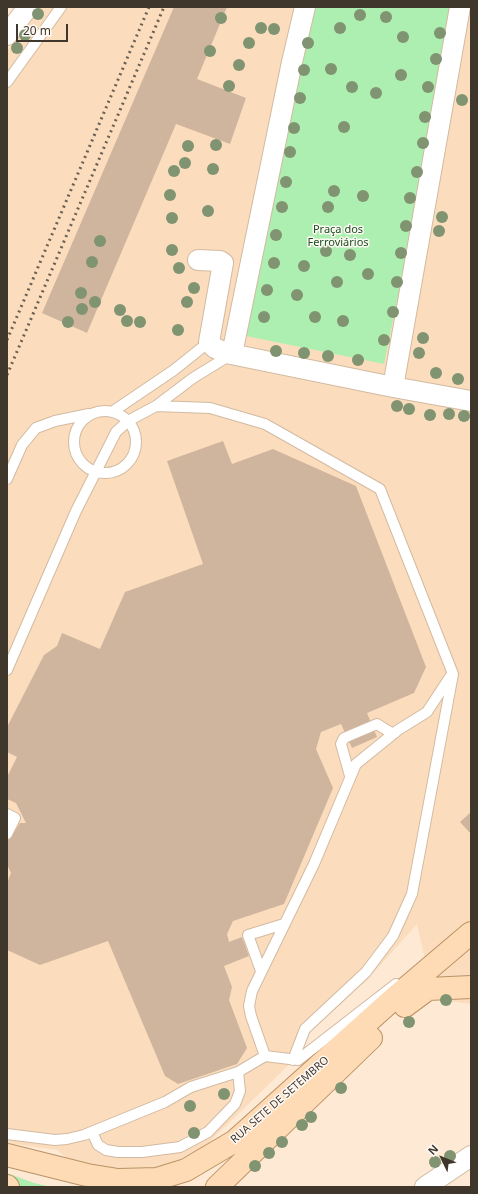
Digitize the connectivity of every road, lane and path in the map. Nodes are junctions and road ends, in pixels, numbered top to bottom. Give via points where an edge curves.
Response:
1 (28, 7) edge
2 (60, 7) edge
3 (305, 7) edge
4 (460, 7) edge
5 (7, 35) edge
6 (7, 82) edge
7 (198, 260) dead end
8 (209, 342) junction
9 (232, 354) junction
10 (392, 387) junction
11 (471, 401) edge
12 (156, 406) junction
13 (112, 412) junction
14 (91, 414) junction
15 (128, 422) junction
16 (95, 471) junction
17 (7, 479) edge
18 (7, 670) edge
19 (453, 674) junction
20 (393, 734) junction
21 (350, 776) junction
22 (7, 814) edge
23 (7, 834) edge
24 (284, 924) junction
25 (471, 933) edge
26 (261, 971) junction
27 (471, 986) edge
28 (265, 1056) junction
29 (294, 1060) junction
30 (238, 1072) junction
31 (92, 1132) junction
32 (7, 1134) edge
33 (7, 1155) edge
34 (471, 1156) edge
35 (217, 1187) edge
36 (425, 1187) edge

1 - 5 street
2 - 6 lane
3 - 9 street
4 - 10 street
7 - 8 street via 223,263
8 - 9 street via 215,348
8 - 13 lane via 174,370
9 - 10 street
9 - 12 lane via 193,378
10 - 11 street
12 - 15 lane
12 - 19 lane via 210,408 259,422 380,489
13 - 14 lane via 101,411
13 - 15 lane via 121,415
14 - 16 lane via 76,429 74,449 78,459
14 - 17 lane via 55,421 36,428 22,445
15 - 16 lane via 116,432
15 - 16 lane via 135,437 128,462 117,470 104,473
16 - 18 lane via 28,617
19 - 20 lane via 426,712
19 - 29 lane via 412,894 393,936 366,972 305,1030
20 - 21 lane via 356,764
20 - 21 lane via 377,724 344,738 341,744
21 - 24 lane via 314,864
22 - 23 lane via 15,818
24 - 26 lane
24 - 26 lane via 248,934
25 - 29 lane via 380,995 298,1060
25 - 33 main road, RUA SETE DE SETEMBRO via 234,1141 186,1170 157,1180 118,1180
26 - 28 lane via 252,991 249,1006 253,1026
27 - 35 main road, RUA SETE DE SETEMBRO via 428,989 419,994
28 - 29 lane
28 - 30 lane
30 - 31 lane via 191,1087 164,1102
30 - 31 lane via 240,1092 236,1104 208,1132 180,1147 142,1152 106,1150 98,1145
31 - 32 lane via 55,1140
34 - 36 street

